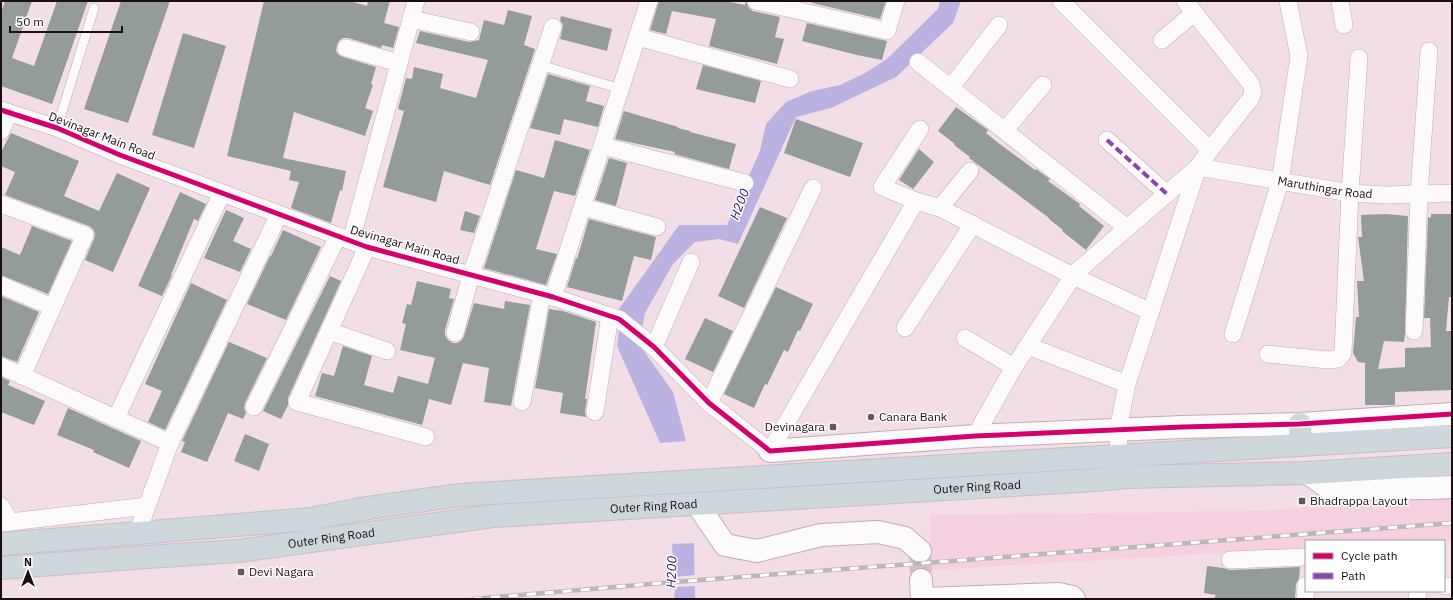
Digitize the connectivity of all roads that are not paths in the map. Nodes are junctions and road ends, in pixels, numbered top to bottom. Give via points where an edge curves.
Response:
1 (416, 1) edge
2 (649, 1) edge
3 (756, 1) edge
4 (896, 1) edge
5 (1061, 1) edge
6 (1288, 1) edge
7 (1340, 1) edge
8 (1190, 7) edge
9 (94, 8) dead end
10 (411, 19) junction
11 (999, 25) dead end
12 (1344, 25) dead end
13 (553, 27) dead end
14 (471, 32) dead end
15 (638, 37) junction
16 (1162, 40) dead end
17 (346, 48) dead end
18 (1429, 51) dead end
19 (1359, 58) dead end
20 (918, 62) dead end
21 (399, 63) junction
22 (547, 67) dead end
23 (790, 79) dead end
24 (1043, 85) dead end
25 (951, 87) junction
26 (621, 89) junction
27 (5, 112) edge
28 (57, 128) junction
29 (920, 129) dead end
30 (1005, 130) junction
31 (1, 131) edge
32 (1107, 140) dead end
33 (603, 146) junction
34 (1210, 150) junction
35 (1198, 167) junction
36 (970, 171) dead end
37 (1280, 182) junction
38 (744, 183) dead end
39 (813, 188) dead end
40 (222, 193) junction
41 (1350, 193) junction
42 (1452, 193) edge
43 (1167, 194) junction
44 (1419, 194) junction
45 (916, 201) junction
46 (1, 204) edge
47 (583, 207) junction
48 (940, 208) junction
49 (279, 214) junction
50 (973, 224) junction
51 (657, 227) dead end
52 (1127, 228) junction
53 (344, 238) junction
54 (367, 247) junction
55 (691, 262) dead end
56 (471, 275) junction
57 (1073, 276) junction
58 (1, 285) edge
59 (548, 295) junction
60 (52, 307) junction
61 (1151, 312) junction
62 (615, 317) junction
63 (905, 328) dead end
64 (329, 331) junction
65 (1414, 331) dead end
66 (455, 333) dead end
67 (1233, 334) dead end
68 (965, 338) dead end
69 (649, 343) junction
70 (1028, 346) junction
71 (387, 351) dead end
72 (1268, 354) dead end
73 (1, 366) edge
74 (1014, 368) junction
75 (22, 376) junction
76 (1128, 384) junction
77 (522, 402) dead end
78 (709, 403) junction
79 (254, 407) dead end
80 (595, 412) dead end
81 (1452, 414) edge
82 (116, 418) junction
83 (1118, 430) junction
84 (1300, 435) junction
85 (976, 436) junction
86 (1452, 436) edge
87 (426, 437) dead end
88 (170, 443) junction
89 (770, 451) junction
90 (1119, 456) junction
91 (1452, 464) edge
92 (1308, 473) junction
93 (1452, 486) edge
94 (698, 504) junction
95 (1, 506) edge
96 (147, 506) junction
97 (5, 522) edge
98 (137, 534) junction
99 (1, 544) edge
100 (920, 551) dead end
101 (1305, 557) edge
102 (1230, 560) dead end
103 (1, 568) edge
104 (922, 593) edge
105 (1074, 599) edge

1 - 10 street
2 - 15 street
3 - 4 street via 886,31
5 - 34 street
6 - 37 street via 1299,56
7 - 12 street
8 - 16 street
8 - 34 street via 1251,84 1253,91 1251,98
9 - 28 lane
10 - 14 street
10 - 21 street
11 - 25 street
13 - 56 street
15 - 23 street
15 - 26 street
17 - 21 street
18 - 44 street
19 - 41 street
20 - 25 street
21 - 53 street
22 - 26 lane
24 - 30 street
25 - 30 street
26 - 33 street
27 - 28 street, Devinagar Main Road
27 - 31 street
28 - 40 street, Devinagar Main Road via 120,155
29 - 45 street via 882,187
30 - 52 street
32 - 43 street
33 - 38 street
33 - 47 street
34 - 35 street
35 - 37 street, Maruthingar Road
35 - 43 street
35 - 61 street
36 - 48 street
37 - 41 street, Maruthingar Road
37 - 67 street
39 - 78 street
40 - 49 street, Devinagar Main Road
40 - 82 street
41 - 44 street, Maruthingar Road
41 - 72 street via 1343,353 1338,359 1328,360
42 - 44 street, Maruthingar Road
43 - 52 street
44 - 65 street
45 - 48 street
45 - 89 street
46 - 60 street via 84,236
47 - 51 street
47 - 59 street
48 - 50 street
49 - 53 street, Devinagar Main Road
49 - 88 street
50 - 57 street
50 - 63 street
52 - 57 street
53 - 54 street, Devinagar Main Road
53 - 79 street
54 - 56 street, Devinagar Main Road
54 - 64 street
55 - 69 street
56 - 59 street, Devinagar Main Road
56 - 66 street
57 - 61 street
57 - 70 street
58 - 60 street
59 - 62 street, Devinagar Main Road
59 - 77 street
60 - 75 street
61 - 76 street
62 - 69 street, Devinagar Main Road
62 - 80 street
64 - 71 street
64 - 87 street via 297,402
68 - 74 street
69 - 78 street, Devinagar Main Road
70 - 74 street
70 - 76 street
73 - 75 street
74 - 85 street
75 - 82 street
76 - 83 street
78 - 89 street, Devinagar Main Road
81 - 84 street
82 - 88 street
83 - 84 street
83 - 85 street
83 - 90 street
84 - 86 highway, Outer Ring Road
84 - 90 highway, Outer Ring Road
85 - 89 street
88 - 96 street
90 - 98 highway, Outer Ring Road via 460,495 311,518
91 - 92 highway, Outer Ring Road
92 - 93 street via 1330,489
92 - 94 highway, Outer Ring Road via 1127,477
94 - 100 street via 725,545 757,551 821,535 878,532 905,538
94 - 103 highway, Outer Ring Road via 493,516 239,551
95 - 97 street
96 - 97 street
96 - 98 street
98 - 99 highway, Outer Ring Road
101 - 102 street
104 - 105 street via 1059,594

